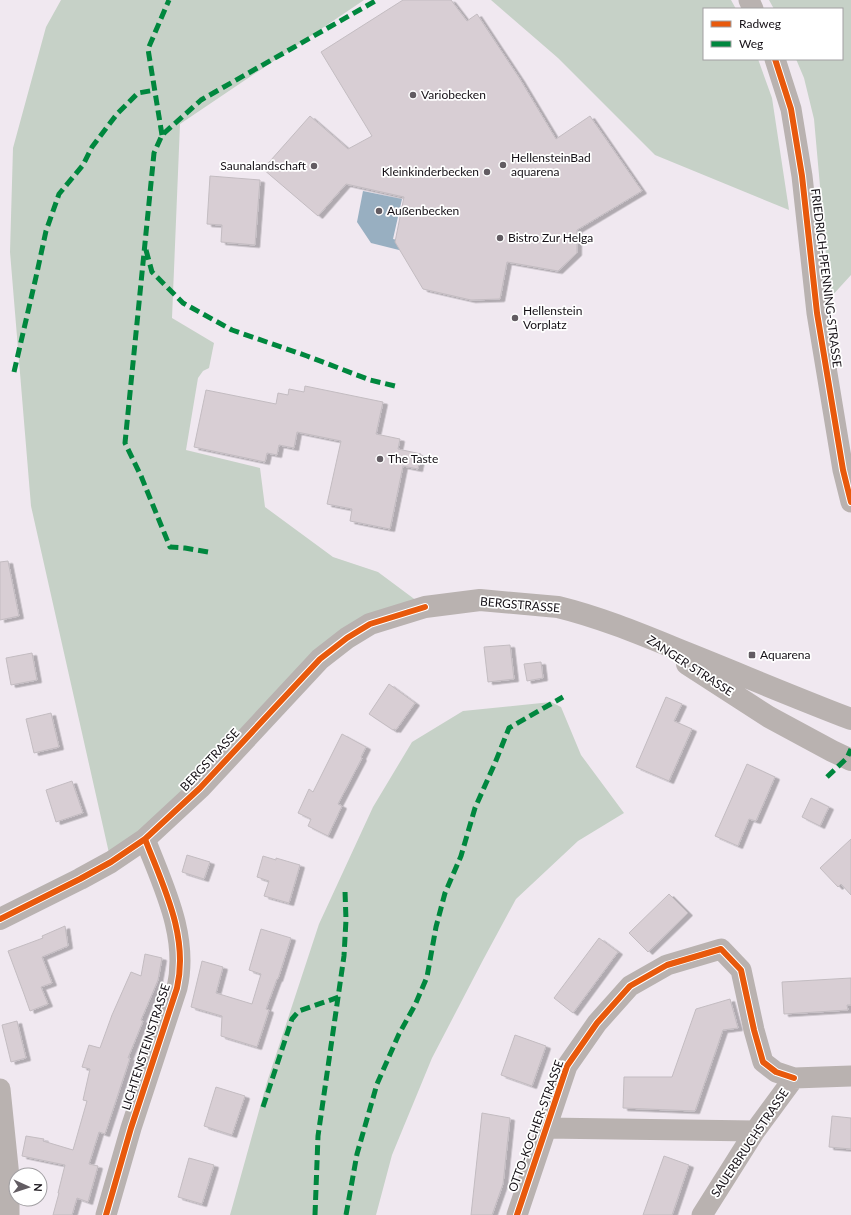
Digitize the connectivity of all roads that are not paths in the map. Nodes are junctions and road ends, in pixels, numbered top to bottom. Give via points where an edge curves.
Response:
1 (775, 60) edge
2 (847, 469) edge
3 (851, 502) edge
4 (642, 635) junction
5 (847, 715) edge
6 (851, 760) edge
7 (145, 839) junction
8 (0, 918) edge
9 (851, 1076) edge
10 (794, 1078) junction
11 (0, 1089) edge
12 (546, 1128) junction
13 (755, 1131) junction
14 (9, 1215) edge
15 (106, 1215) edge
16 (517, 1215) edge
17 (702, 1215) edge

1 - 2 street, FRIEDRICH-PFENNING-STRASSE via 791,109 802,176 817,313
2 - 3 street, FRIEDRICH-PFENNING-STRASSE
4 - 5 street, ZANGER STRASSE
4 - 6 street, ZANGER STRASSE via 769,717
4 - 7 street, BERGSTRASSE via 558,607 480,600 425,607 370,624 334,646 320,659 200,788
7 - 8 street, BERGSTRASSE via 80,879
7 - 15 street, LICHTENSTEINSTRASSE via 177,930 180,974
9 - 10 street, SAUERBRUCHSTRASSE
10 - 12 street, OTTO-KOCHER-STRASSE via 776,1072 763,1062 741,970 721,949 667,965 630,986 597,1023 567,1066
10 - 13 street, SAUERBRUCHSTRASSE
11 - 14 street via 9,1177
12 - 13 street, OTTO-KOCHER-STRASSE
12 - 16 street, OTTO-KOCHER-STRASSE
13 - 17 street, SAUERBRUCHSTRASSE

